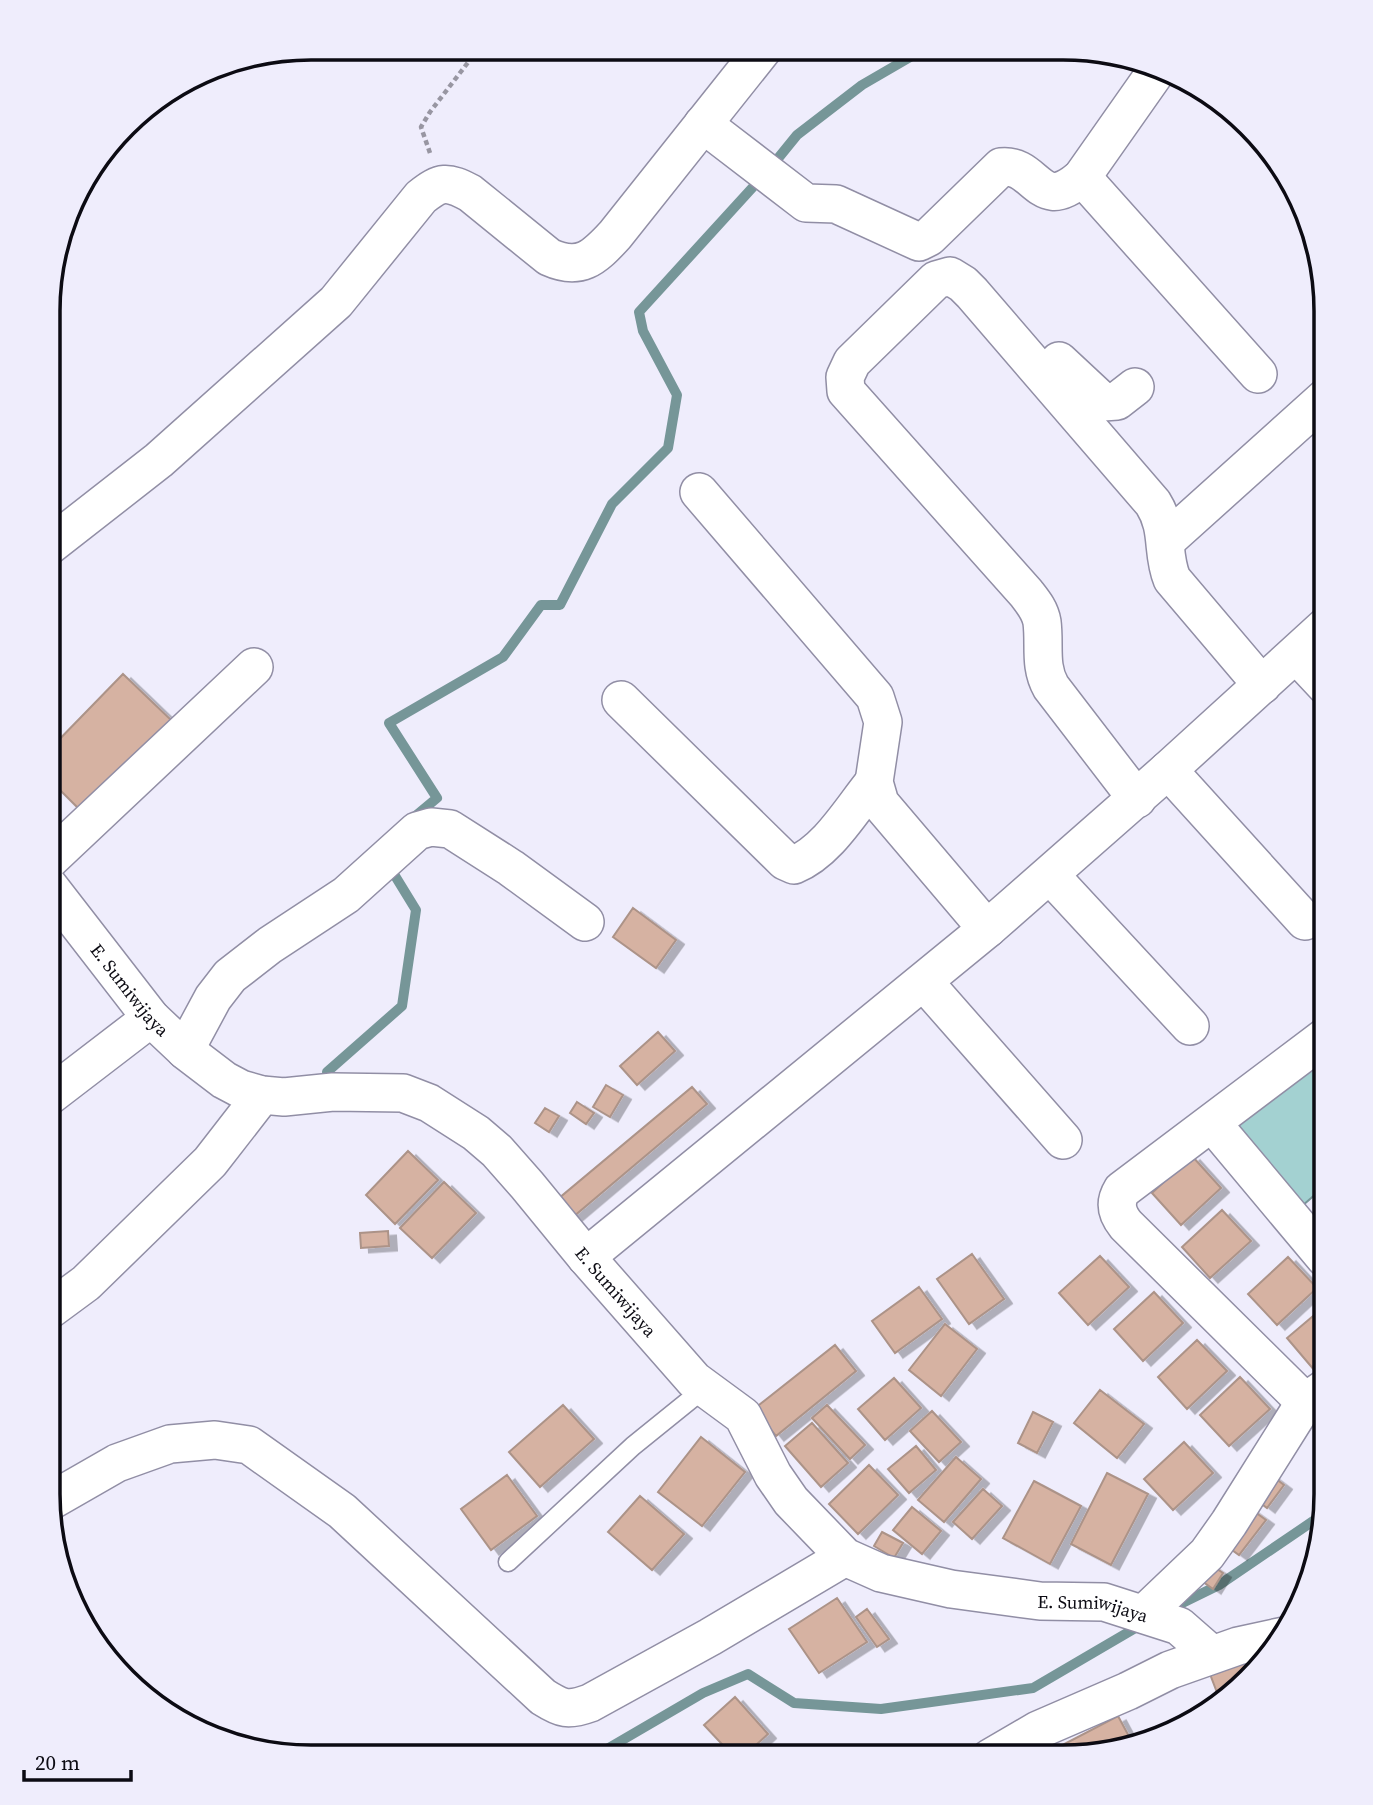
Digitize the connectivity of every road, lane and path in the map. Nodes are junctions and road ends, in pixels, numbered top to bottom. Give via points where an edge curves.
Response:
1 (470, 60) edge
2 (754, 60) edge
3 (1153, 77) edge
4 (703, 124) junction
5 (1082, 177) junction
6 (442, 183) junction
7 (929, 237) junction
8 (1258, 374) dead end
9 (1135, 387) dead end
10 (1314, 408) edge
11 (699, 492) dead end
12 (60, 537) edge
13 (1166, 541) junction
14 (1314, 637) edge
15 (1296, 654) junction
16 (254, 667) dead end
17 (1314, 673) edge
18 (1262, 685) junction
19 (621, 700) dead end
20 (1168, 770) junction
21 (874, 782) junction
22 (1137, 799) junction
23 (60, 850) edge
24 (1050, 875) junction
25 (60, 900) edge
26 (1305, 920) dead end
27 (585, 922) dead end
28 (987, 929) junction
29 (924, 982) junction
30 (151, 1018) junction
31 (1190, 1026) dead end
32 (1314, 1045) edge
33 (185, 1050) junction
34 (60, 1088) edge
35 (262, 1095) junction
36 (1212, 1123) junction
37 (1063, 1140) dead end
38 (1314, 1245) edge
39 (586, 1257) junction
40 (60, 1302) edge
41 (706, 1387) junction
42 (1314, 1394) edge
43 (1314, 1396) edge
44 (60, 1496) edge
45 (845, 1558) junction
46 (508, 1562) dead end
47 (1158, 1619) junction
48 (1267, 1640) edge
49 (1211, 1654) junction
50 (1012, 1745) edge

1 - 6 path via 421,127
2 - 4 street
3 - 5 street
4 - 6 street via 603,248 590,259 575,263 548,257 470,193
4 - 7 street via 806,203 836,204 914,241
5 - 7 street via 1058,193 1013,167 1001,167
5 - 8 street
6 - 12 street via 421,198 336,302 159,460
7 - 9 street via 1103,402 1117,401
10 - 13 street
11 - 21 street via 875,697 883,722
13 - 18 street via 1172,579
13 - 22 street via 1161,515 1153,503 956,279 936,280 847,369 846,391 1037,607 1042,620 1044,674
14 - 15 street
15 - 17 street
15 - 18 street
16 - 23 street
18 - 20 street
19 - 21 street via 785,862 794,865 822,847
20 - 22 street
20 - 26 street
21 - 28 street via 880,803
22 - 24 street
24 - 28 street
24 - 31 street
25 - 30 street, E. Sumiwijaya
27 - 33 street via 450,829 418,831 346,895 230,976
28 - 29 street
29 - 37 street
29 - 39 street
30 - 33 street, E. Sumiwijaya
30 - 34 street
32 - 36 street
33 - 35 street, E. Sumiwijaya via 224,1080
35 - 39 street, E. Sumiwijaya via 383,1092 403,1093 429,1103 497,1151
35 - 40 street via 210,1162 86,1283
36 - 38 street
36 - 42 street via 1122,1190 1116,1208 1126,1226
39 - 41 street, E. Sumiwijaya via 694,1380
41 - 45 street, E. Sumiwijaya via 743,1416 791,1502
41 - 46 lane via 633,1446
43 - 47 street
44 - 45 street via 117,1463 170,1444 215,1440 249,1445 342,1511 559,1708 590,1703
45 - 47 street, E. Sumiwijaya via 881,1573 951,1589 1040,1601 1104,1602
47 - 49 street, E. Sumiwijaya
48 - 49 street
49 - 50 street

